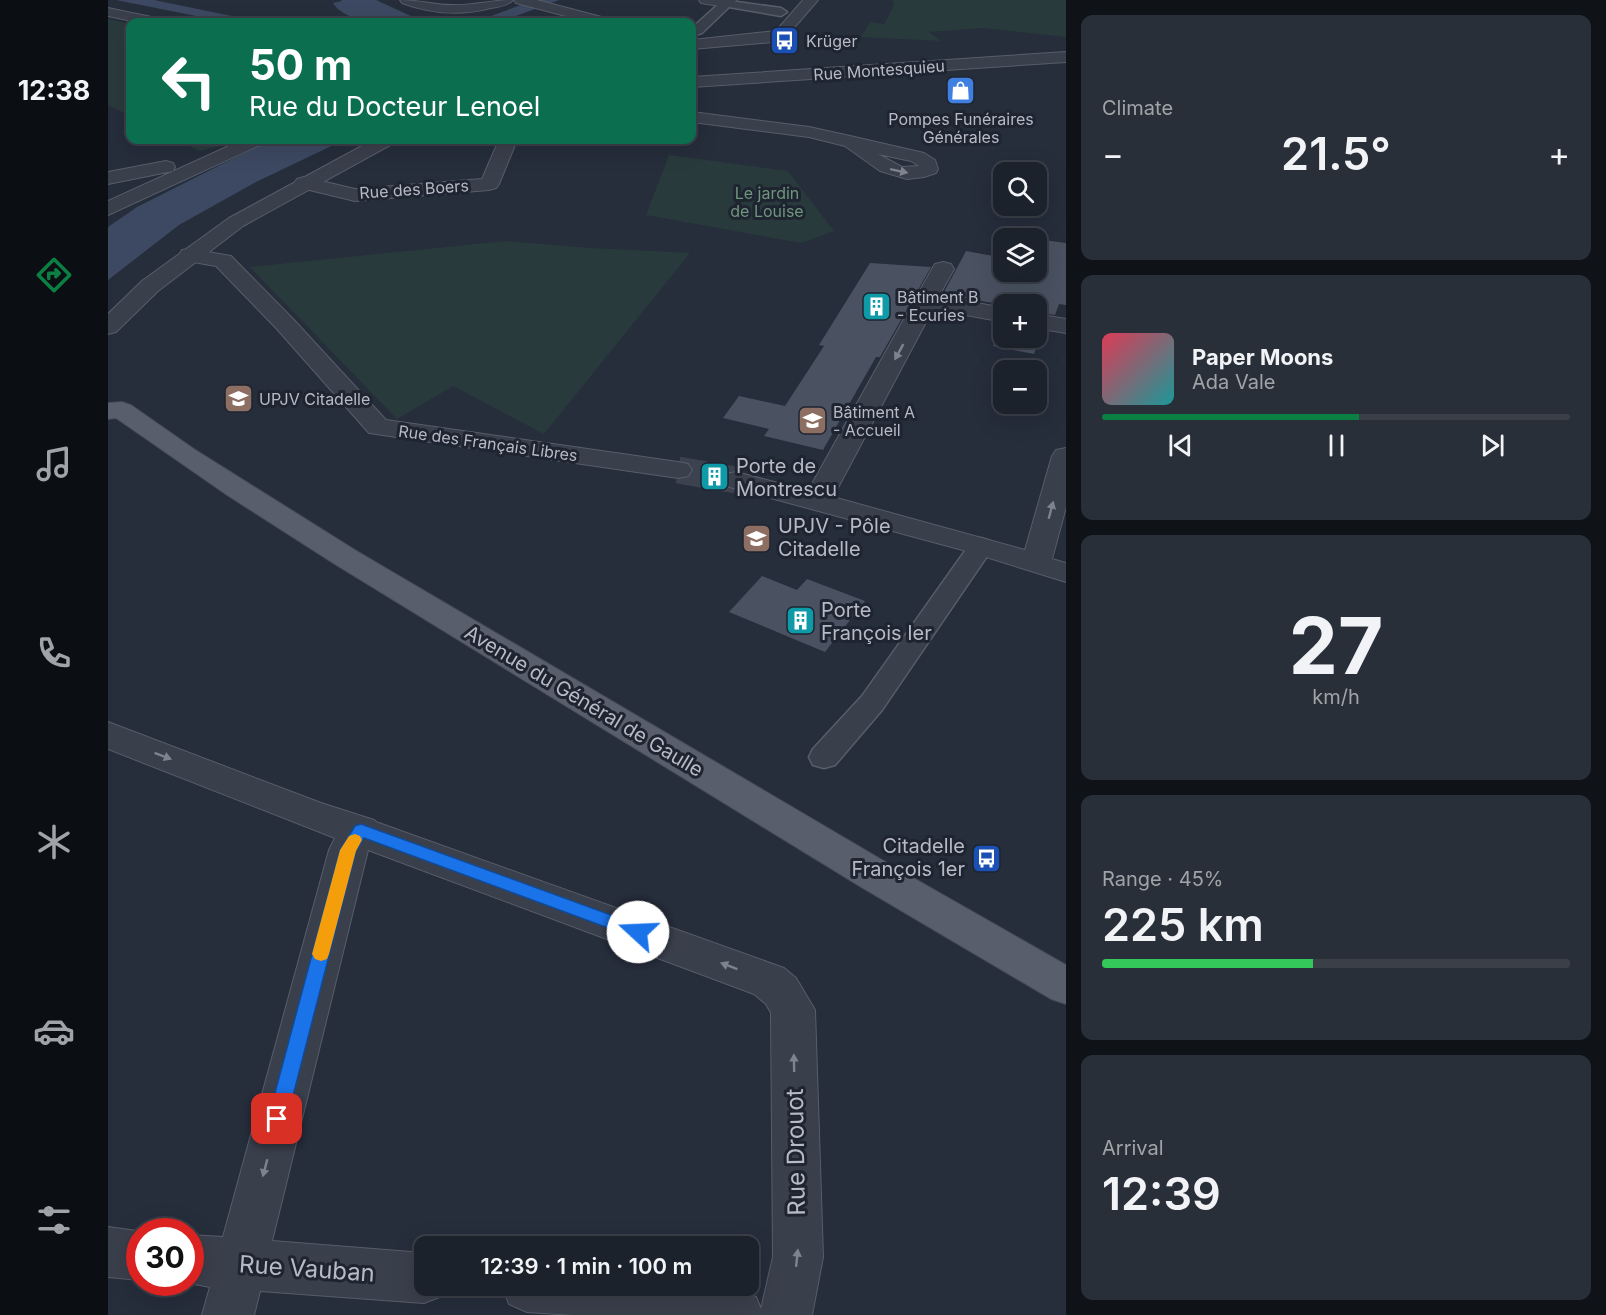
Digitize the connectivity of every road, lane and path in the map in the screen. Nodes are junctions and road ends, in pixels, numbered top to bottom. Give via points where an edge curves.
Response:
1 (406, 0) edge
2 (506, 0) edge
3 (706, 0) edge
4 (811, 0) edge
5 (524, 1) edge
6 (728, 2) edge
7 (108, 12) edge
8 (781, 12) dead end
9 (137, 18) edge
10 (589, 18) edge
11 (696, 30) edge
12 (696, 45) edge
13 (1066, 57) edge
14 (696, 82) edge
15 (696, 118) edge
16 (850, 141) dead end
17 (247, 144) edge
18 (378, 144) edge
19 (506, 144) edge
20 (198, 166) junction
21 (108, 178) edge
22 (304, 183) junction
23 (108, 209) edge
24 (182, 263) junction
25 (943, 269) dead end
26 (927, 301) junction
27 (993, 313) edge
28 (1047, 323) edge
29 (1066, 326) edge
30 (108, 327) edge
31 (108, 343) edge
32 (108, 388) edge
33 (115, 411) edge
34 (1066, 456) edge
35 (678, 470) tunnel mouth
36 (736, 480) tunnel mouth
37 (817, 501) junction
38 (981, 546) junction
39 (1036, 563) junction
40 (1066, 573) edge
41 (112, 741) edge
42 (824, 757) dead end
43 (361, 830) junction
44 (1066, 986) edge
45 (108, 1252) edge
46 (126, 1254) edge
47 (204, 1261) edge
48 (240, 1264) junction
49 (414, 1277) edge
50 (663, 1296) edge
51 (228, 1315) edge
52 (738, 1315) edge
53 (786, 1315) edge

1 - 2 street via 424,8 477,9
3 - 6 street
4 - 12 street via 781,34
5 - 10 street
6 - 8 street
6 - 11 street
7 - 9 street
13 - 14 street, Rue Montesquieu
15 - 16 street
17 - 20 street
18 - 22 street
19 - 22 street, Rue des Boers via 489,184 355,195
20 - 21 street via 158,168
20 - 23 street
22 - 24 street via 236,222
24 - 30 street via 150,286
24 - 31 street via 133,326
24 - 35 street, Rue des Français Libres via 223,261 378,427
25 - 26 street
26 - 27 street
26 -> 37 street
28 - 29 street
32 - 33 main road via 120,399
33 - 44 main road, Avenue du Général de Gaulle via 335,553
39 -> 34 street
36 - 37 street
37 - 38 street
38 - 39 street
38 - 42 street via 872,703
39 - 40 street
41 -> 43 street
43 -> 48 street via 348,850
53 -> 43 street, Rue Drouot via 798,1257 793,1010 781,991 769,981
45 - 46 street
47 - 48 street, Rue Vauban
48 - 49 street, Rue Vauban
48 - 51 street
50 - 52 street via 690,1298

